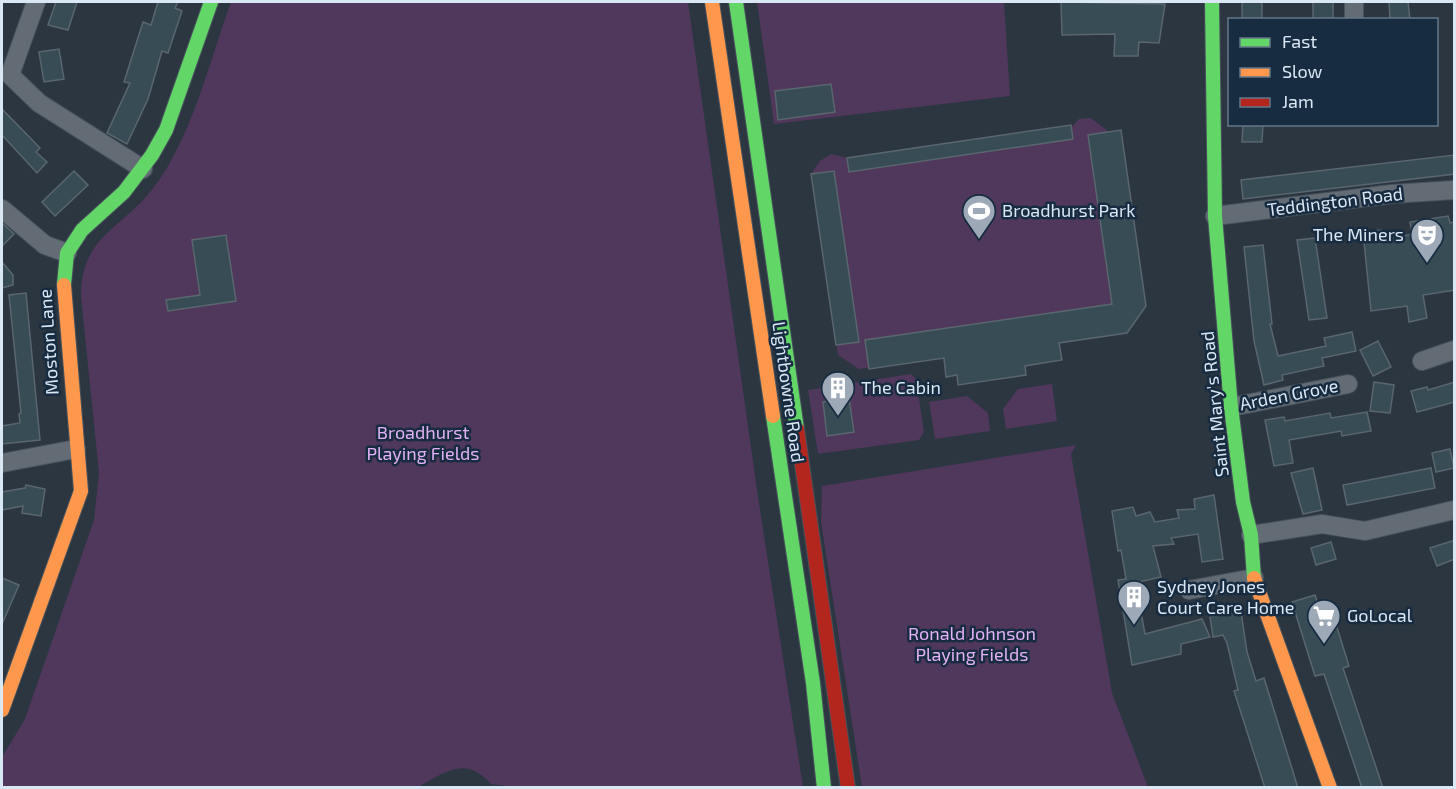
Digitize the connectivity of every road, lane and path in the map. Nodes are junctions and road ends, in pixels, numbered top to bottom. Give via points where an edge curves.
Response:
1 (36, 2) edge
2 (211, 2) edge
3 (712, 2) edge
4 (736, 2) edge
5 (1212, 2) edge
6 (1354, 2) edge
7 (1354, 18) edge
8 (6, 71) edge
9 (143, 169) junction
10 (1455, 190) edge
11 (2, 209) edge
12 (1215, 216) junction
13 (68, 253) junction
14 (1455, 350) edge
15 (1422, 361) dead end
16 (1348, 384) dead end
17 (1231, 406) junction
18 (76, 449) junction
19 (2, 463) edge
20 (1455, 510) edge
21 (1251, 535) junction
22 (1254, 579) junction
23 (1189, 590) dead end
24 (4, 703) edge
25 (824, 788) edge
26 (848, 788) edge
27 (1330, 788) edge

1 - 8 street
2 - 9 main road, Moston Lane via 166,130
3 - 25 main road, Lightbowne Road via 813,683
4 - 26 main road, Lightbowne Road
5 - 12 main road, Saint Mary's Road
6 - 7 street
8 - 9 street via 39,103
9 - 13 main road, Moston Lane via 82,230
10 - 12 street, Teddington Road
11 - 13 street via 45,245
12 - 17 main road, Saint Mary's Road
13 - 18 main road, Moston Lane via 63,290
14 - 15 street
16 - 17 street, Arden Grove
17 - 21 main road, Saint Mary's Road
18 - 19 street
18 - 24 main road, Moston Lane via 81,491
20 - 21 street via 1365,531 1322,524
21 - 22 main road, Saint Mary's Road
22 - 23 street
22 - 27 main road, Saint Mary's Road

